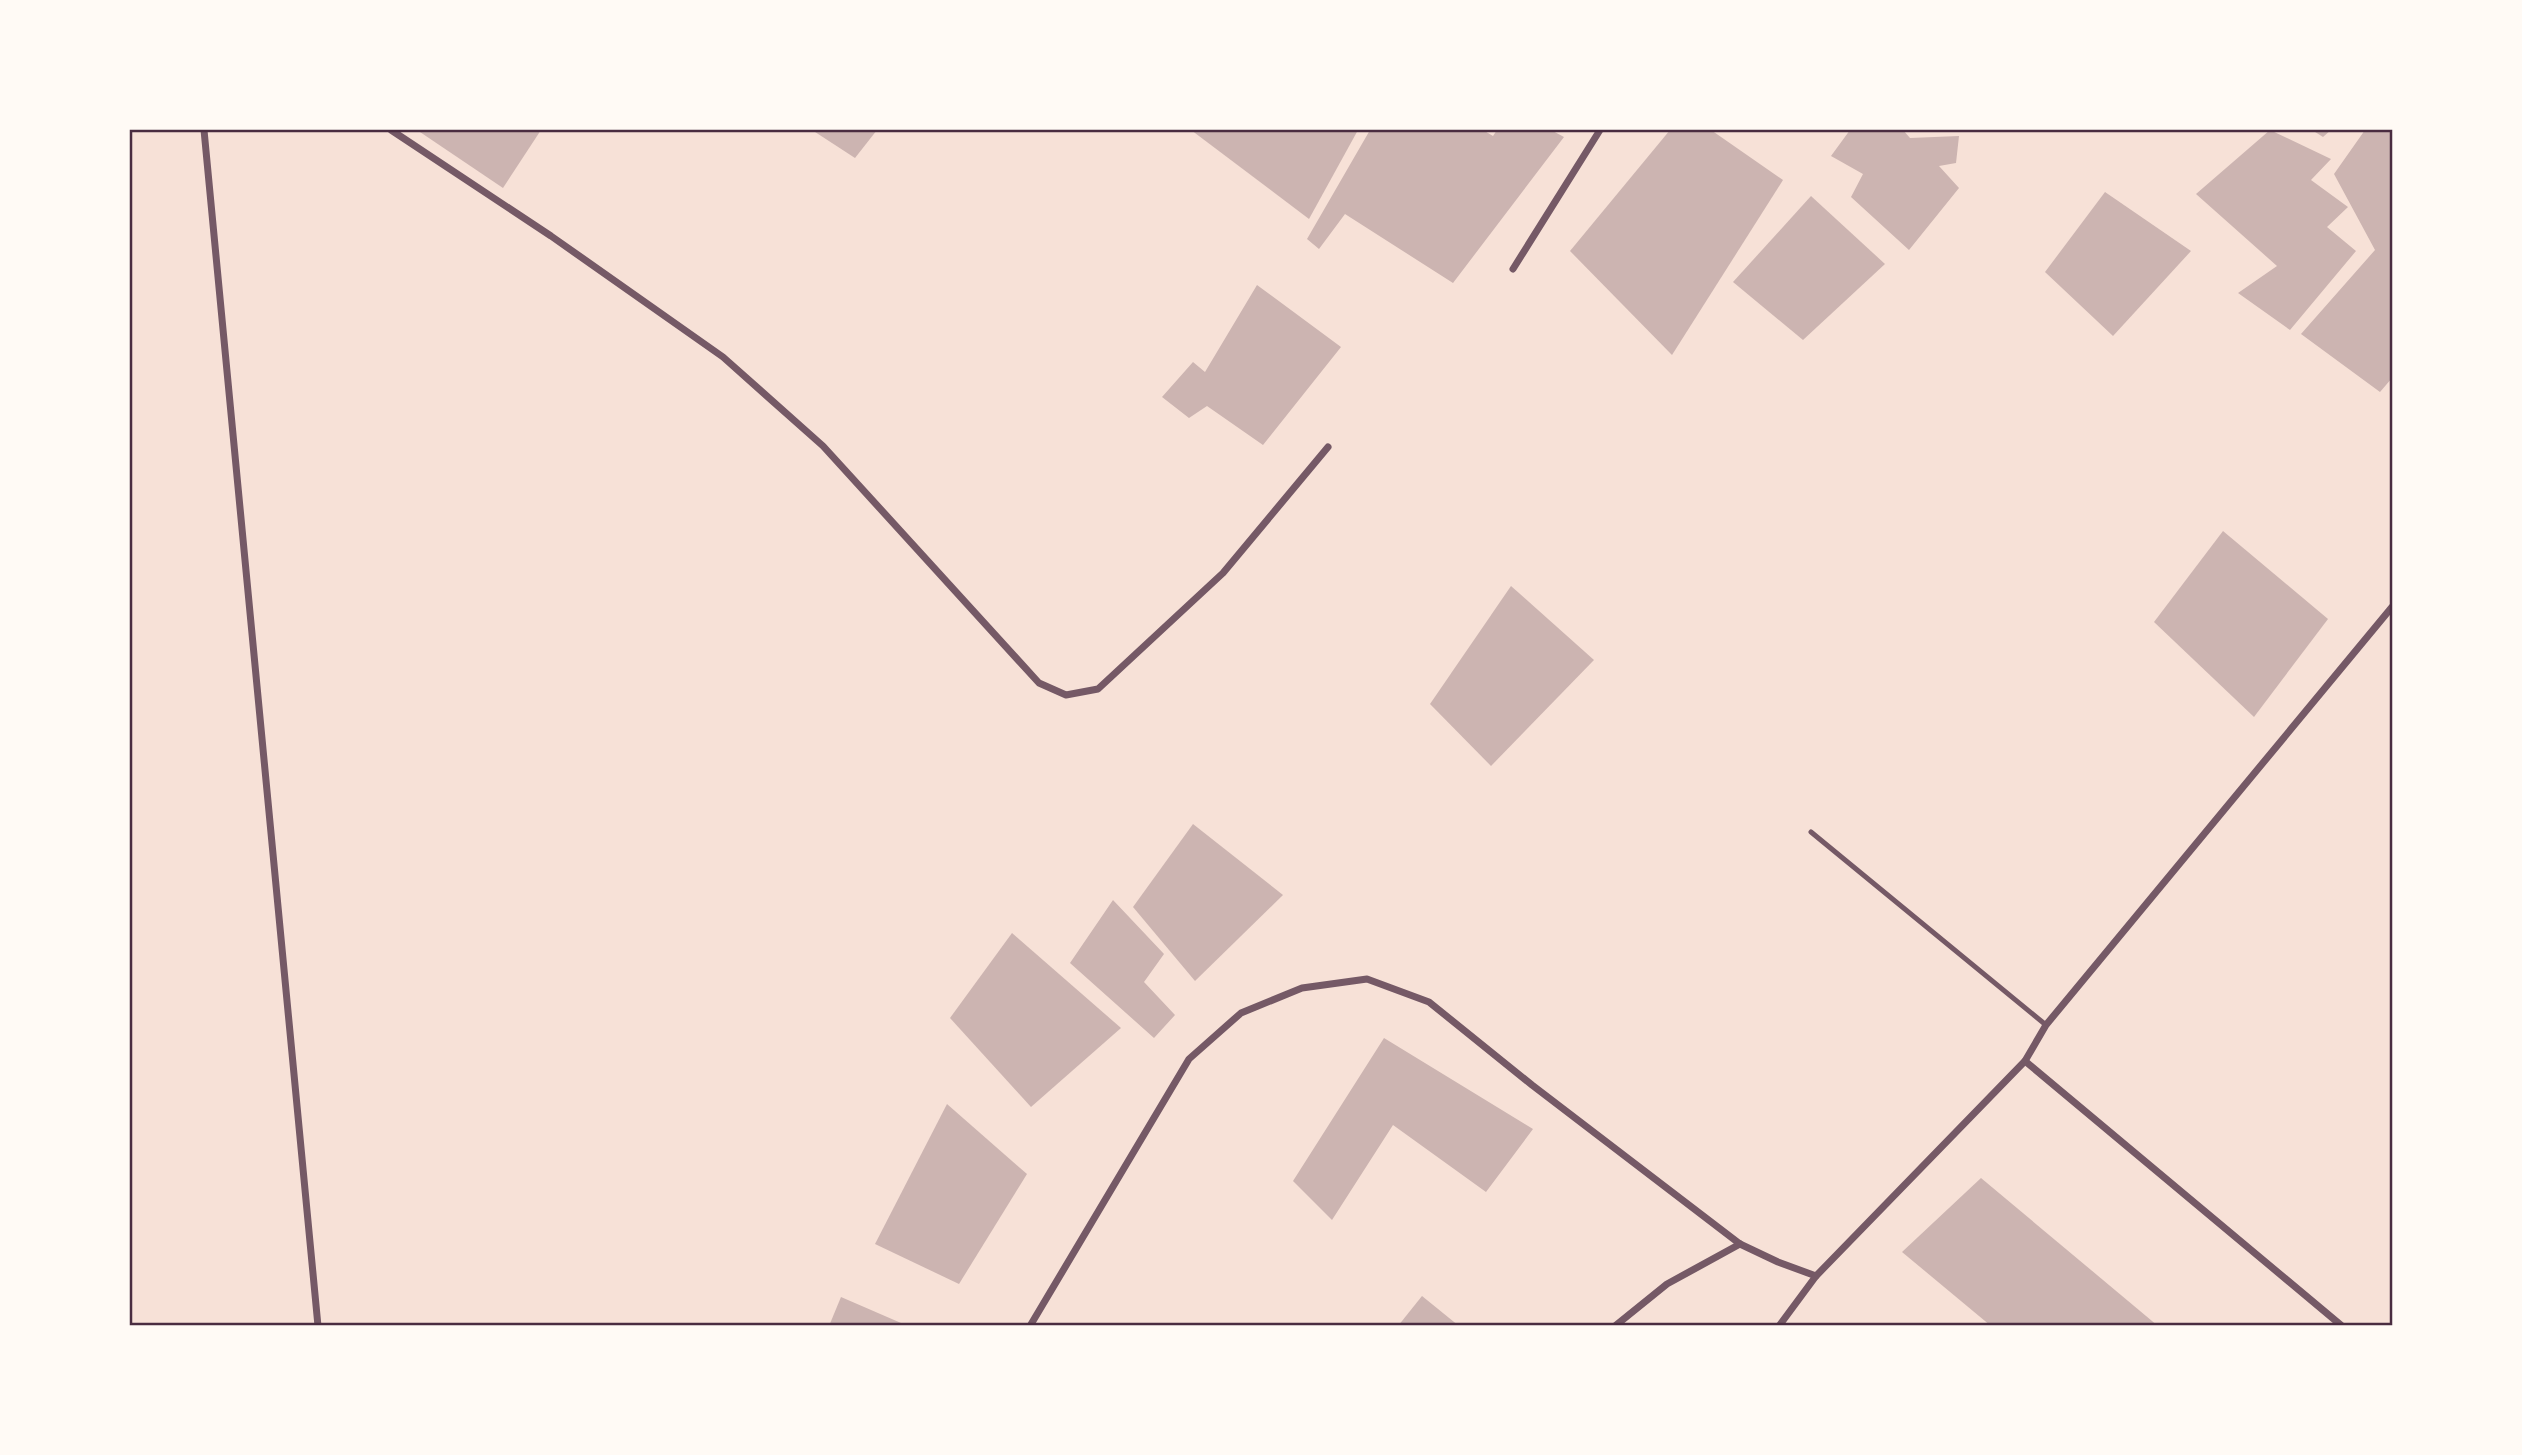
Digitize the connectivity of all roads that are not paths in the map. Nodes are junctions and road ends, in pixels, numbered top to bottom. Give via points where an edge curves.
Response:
1 (204, 130) edge
2 (391, 130) edge
3 (1600, 130) edge
4 (1513, 269) dead end
5 (1328, 447) dead end
6 (2392, 607) edge
7 (1811, 832) dead end
8 (2046, 1025) junction
9 (2025, 1061) junction
10 (1740, 1244) junction
11 (1816, 1276) junction
12 (318, 1325) edge
13 (1030, 1325) edge
14 (1615, 1325) edge
15 (1779, 1325) edge
16 (2342, 1325) edge

1 - 12 street
2 - 5 street via 723,357 823,446 1039,683 1066,695 1098,689 1183,611 1223,573
3 - 4 street
6 - 8 street
7 - 8 lane
8 - 9 street
9 - 11 street
9 - 16 street
10 - 11 street
10 - 13 street via 1429,1002 1367,979 1302,988 1241,1013 1189,1059
10 - 14 street via 1667,1284
11 - 15 street

